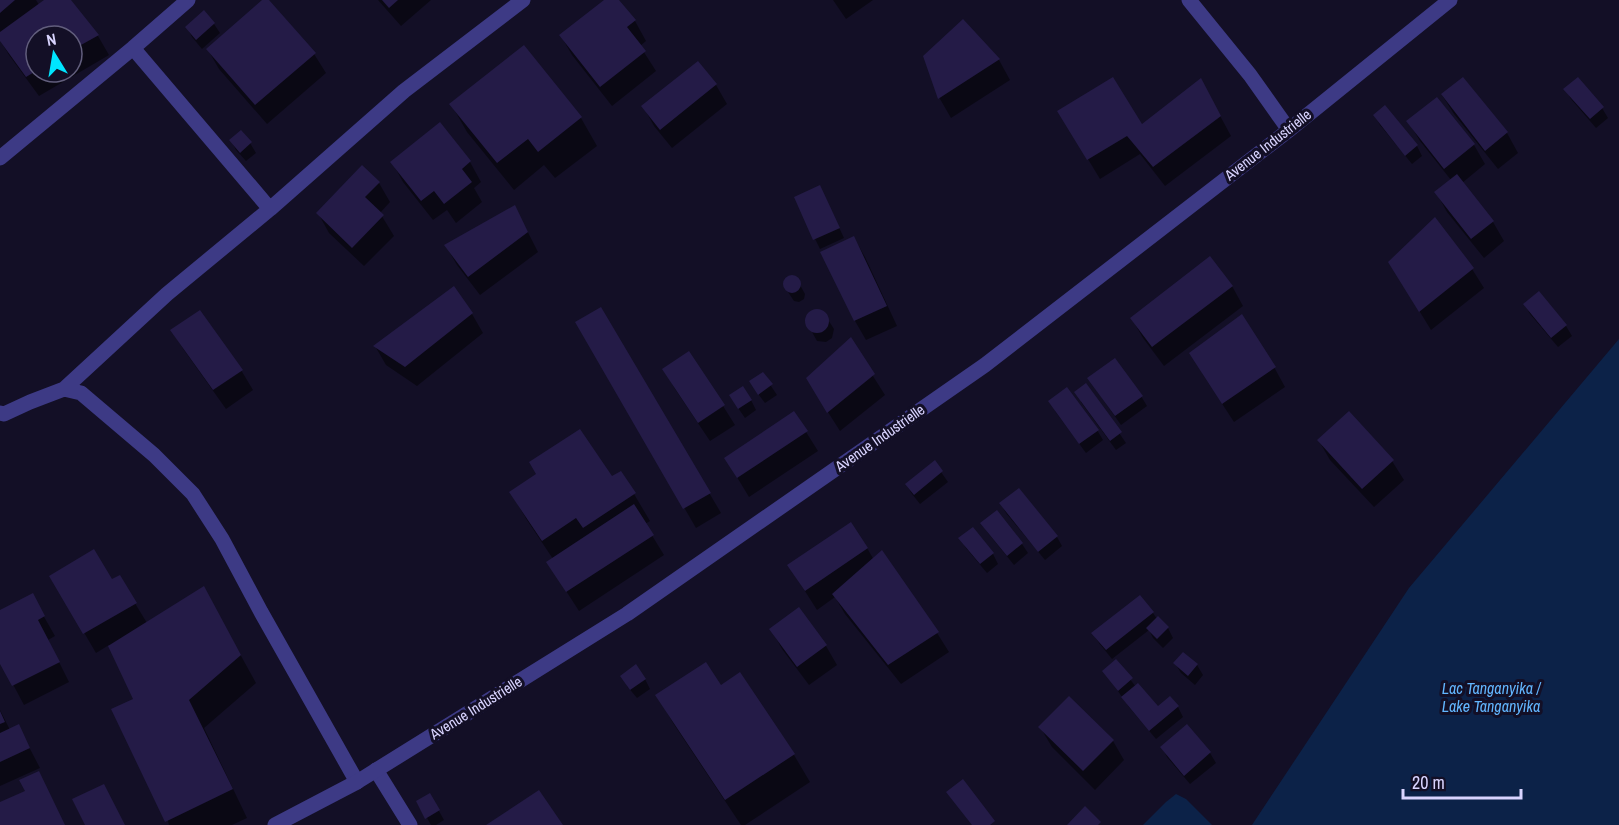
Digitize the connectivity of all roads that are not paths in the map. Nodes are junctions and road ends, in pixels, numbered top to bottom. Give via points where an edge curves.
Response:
1 (188, 0) edge
2 (523, 0) edge
3 (1189, 0) edge
4 (1450, 0) edge
5 (134, 48) junction
6 (1289, 130) junction
7 (0, 158) edge
8 (270, 209) junction
9 (64, 389) junction
10 (0, 413) edge
11 (376, 770) junction
12 (357, 782) junction
13 (275, 825) edge
14 (410, 825) edge

1 - 5 street
2 - 8 street via 404,91
3 - 6 street
4 - 6 street, Avenue Industrielle
5 - 7 street
5 - 8 street
6 - 11 street, Avenue Industrielle via 975,372 627,614
8 - 9 street via 167,294
9 - 10 street
9 - 12 street via 81,393 193,494
11 - 12 street, Avenue Industrielle
11 - 14 street
12 - 13 street, Avenue Industrielle

